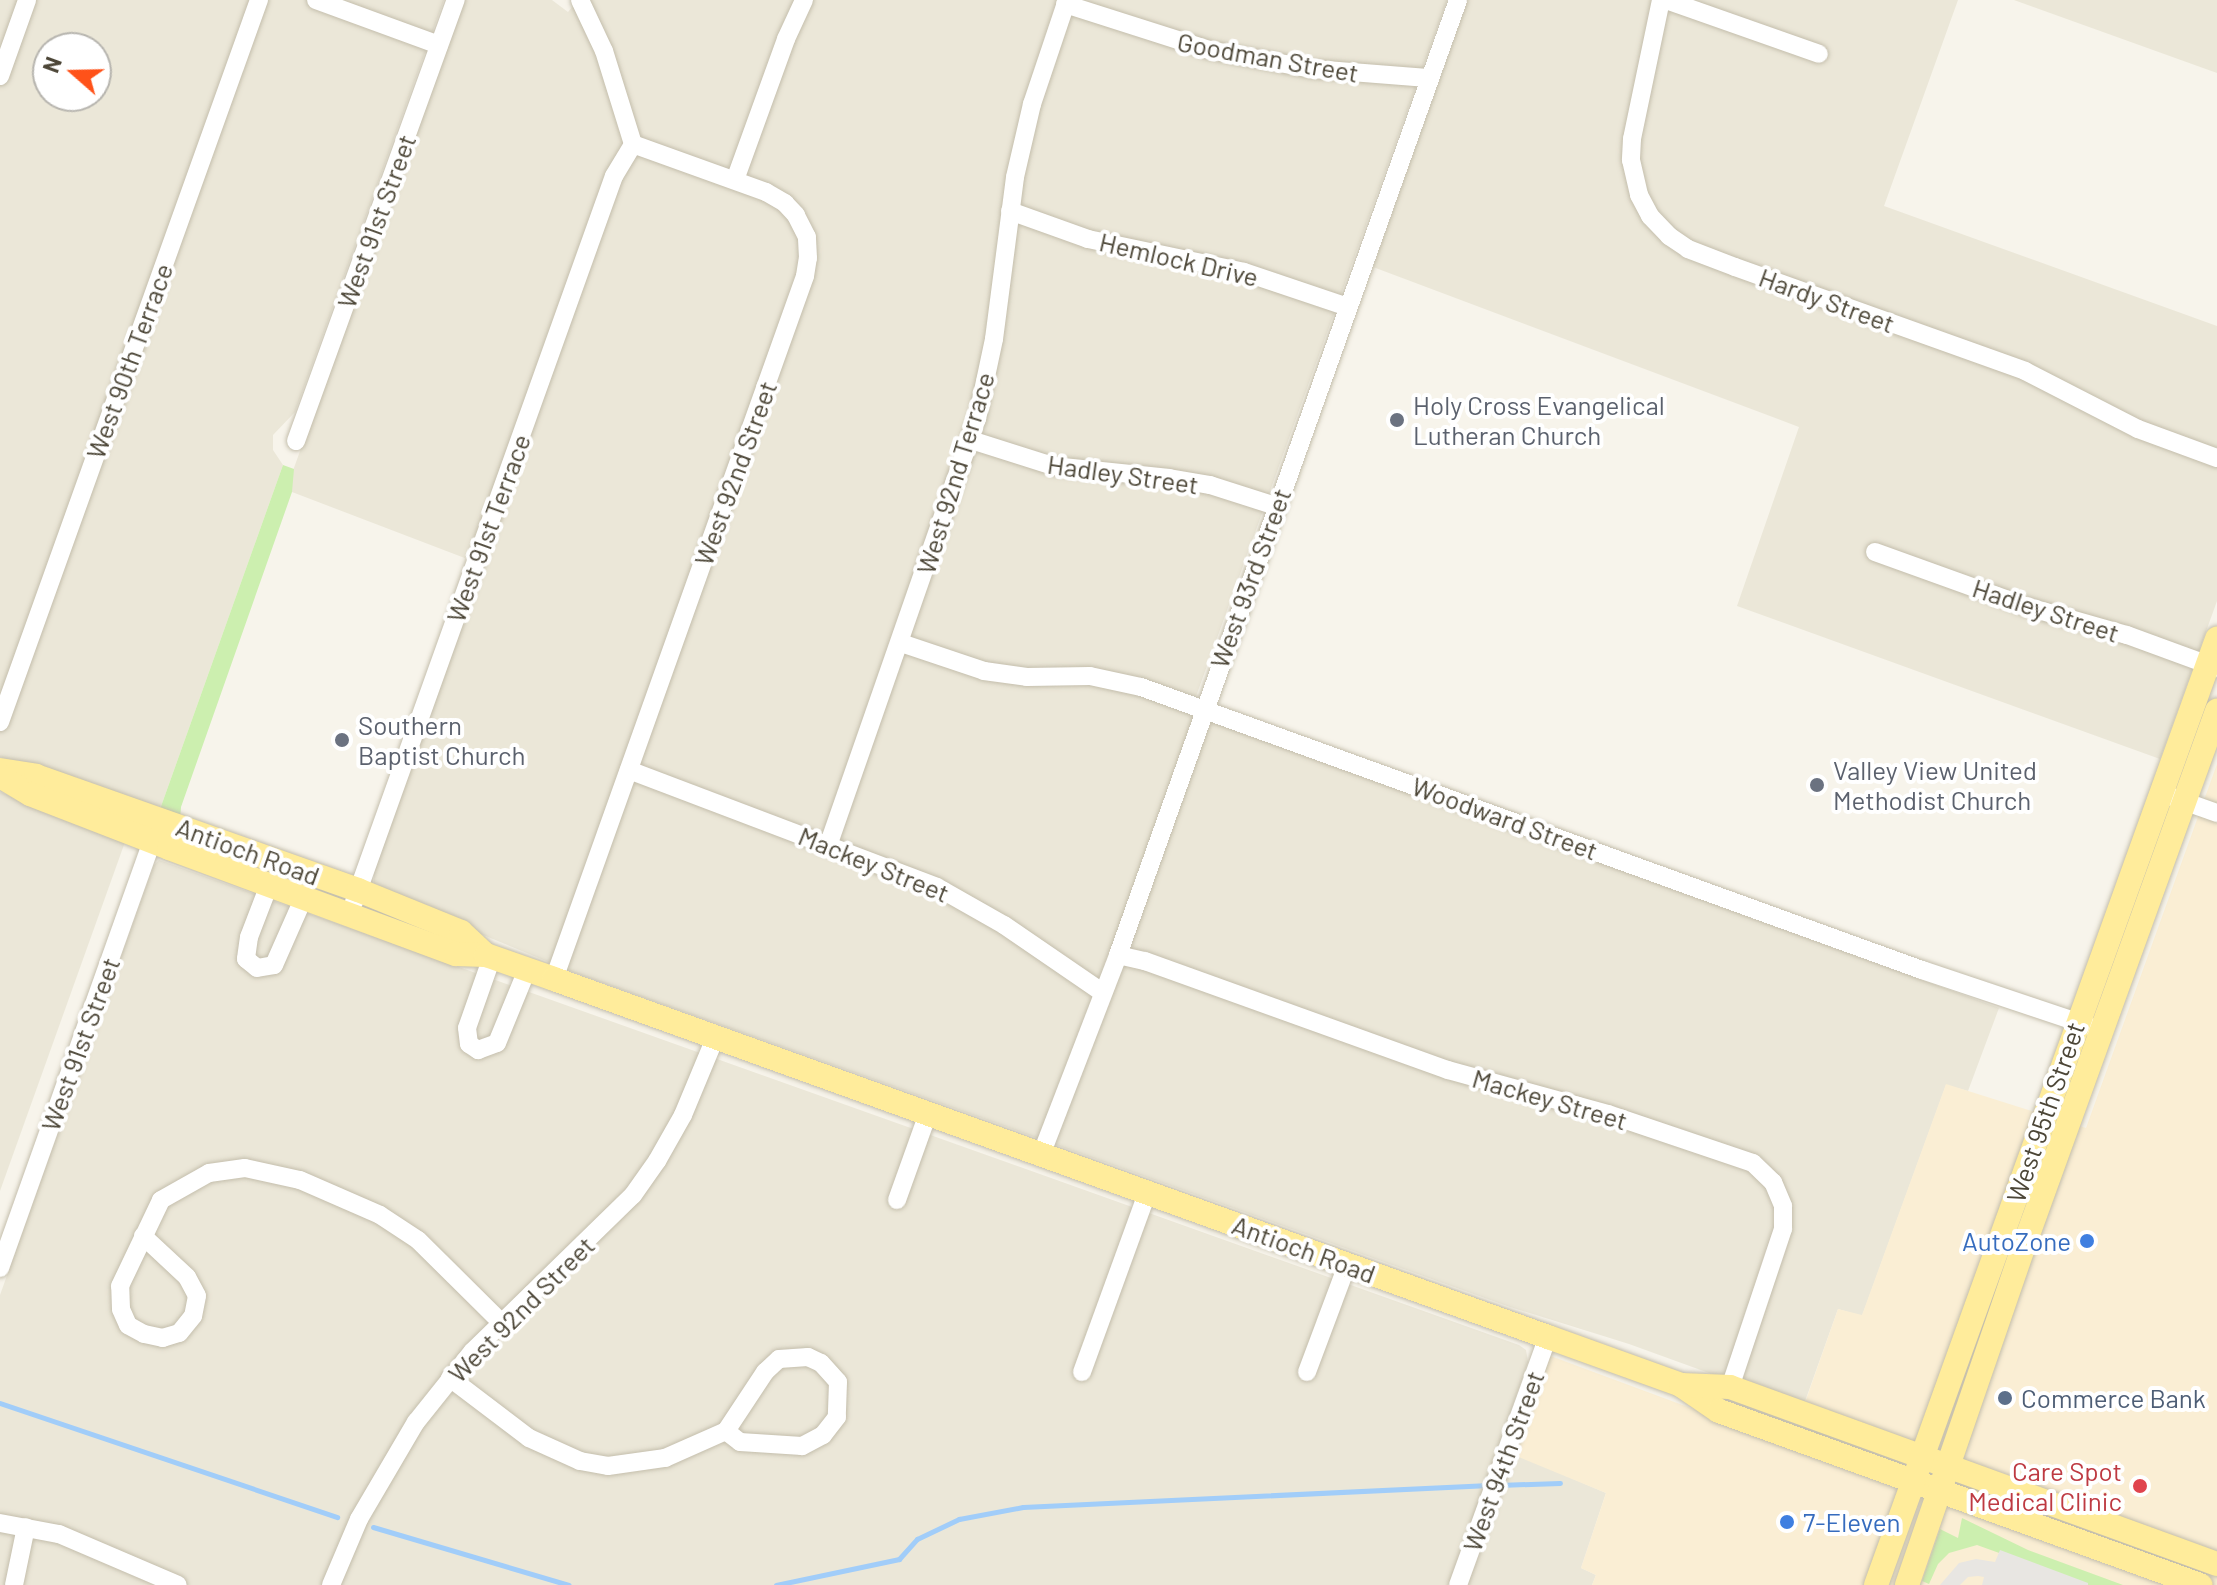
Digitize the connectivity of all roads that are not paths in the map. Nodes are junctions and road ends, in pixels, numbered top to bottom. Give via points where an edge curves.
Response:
1 (27, 0) edge
2 (259, 0) edge
3 (316, 0) edge
4 (456, 0) edge
5 (580, 0) edge
6 (804, 0) edge
7 (1458, 0) edge
8 (1664, 0) edge
9 (1066, 2) edge
10 (439, 45) junction
11 (1819, 54) dead end
12 (0, 76) edge
13 (1428, 78) junction
14 (633, 144) junction
15 (735, 180) junction
16 (1010, 211) junction
17 (1348, 307) junction
18 (971, 440) junction
19 (296, 441) dead end
20 (2217, 458) edge
21 (1276, 506) junction
22 (1875, 552) dead end
23 (2217, 639) edge
24 (901, 643) junction
25 (2212, 666) edge
26 (1203, 709) junction
27 (2217, 711) edge
28 (0, 722) edge
29 (0, 770) edge
30 (629, 770) junction
31 (0, 776) edge
32 (2174, 798) junction
33 (2217, 813) edge
34 (156, 831) junction
35 (829, 843) junction
36 (269, 885) junction
37 (358, 890) junction
38 (304, 897) junction
39 (349, 914) junction
40 (1118, 955) junction
41 (489, 956) junction
42 (527, 970) junction
43 (554, 979) junction
44 (1102, 992) junction
45 (2076, 1023) junction
46 (2103, 1030) junction
47 (715, 1038) junction
48 (927, 1116) junction
49 (1041, 1155) junction
50 (1147, 1193) junction
51 (897, 1200) dead end
52 (143, 1236) junction
53 (1347, 1265) junction
54 (0, 1268) edge
55 (501, 1322) junction
56 (1548, 1337) junction
57 (1082, 1372) dead end
58 (1307, 1372) dead end
59 (450, 1378) junction
60 (1681, 1385) junction
61 (1730, 1387) junction
62 (726, 1431) junction
63 (1923, 1457) junction
64 (1949, 1466) junction
65 (1913, 1482) junction
66 (1940, 1492) junction
67 (0, 1523) edge
68 (26, 1527) junction
69 (2217, 1564) edge
70 (14, 1585) edge
71 (178, 1585) edge
72 (331, 1585) edge
73 (1458, 1585) edge
74 (1876, 1585) edge
75 (1907, 1585) edge
76 (2200, 1585) edge

1 - 12 street
2 - 28 street, West 90th Terrace
3 - 10 street
4 - 10 street, West 91st Street
5 - 14 street via 604,51
6 - 15 street
7 - 13 street, West 93rd Street
8 - 11 street
8 - 20 street, Hardy Street via 1631,160 1639,195 1669,236 1735,267 2025,371 2138,429
9 - 13 street, Goodman Street via 1163,38 1252,59
9 - 16 street, West 92nd Terrace via 1032,104
10 - 19 street, West 91st Street
13 - 17 street, West 93rd Street
14 - 15 street
14 - 37 street, West 91st Terrace via 614,176
15 - 30 street, West 92nd Street via 766,192 796,215 807,237 805,276
16 - 17 street, Hemlock Drive via 1088,239 1244,272
16 - 18 street, West 92nd Terrace via 994,339
17 - 21 street, West 93rd Street
18 - 21 street, Hadley Street via 1053,466 1210,485
18 - 24 street, West 92nd Terrace
21 - 26 street, West 93rd Street
22 - 25 street, Hadley Street
23 - 25 main road, West 95th Street
24 - 26 street, Woodward Street via 984,671 1118,681
24 - 35 street, West 92nd Terrace
25 - 32 main road, West 95th Street
26 - 40 street, West 93rd Street
26 - 45 street, Woodward Street
27 - 32 main road, West 95th Street
29 - 34 main road, Antioch Road via 36,776
30 - 35 street, Mackey Street
30 - 43 street, West 92nd Street
31 - 34 main road, Antioch Road via 30,794
32 - 33 street
32 - 45 main road, West 95th Street
32 - 46 main road, West 95th Street
34 - 36 main road, Antioch Road
34 - 37 main road, Antioch Road
34 - 54 street, West 91st Street
35 - 44 street, Mackey Street via 972,905
36 - 38 main road, Antioch Road
36 - 38 street, Antioch Road via 249,937 246,959 257,968 274,965
37 - 39 street, West 91st Terrace
37 - 41 main road, Antioch Road via 461,932
38 - 39 main road, Antioch Road
39 - 41 main road, Antioch Road via 456,954
40 - 44 street, West 93rd Street
40 - 61 street, Mackey Street via 1448,1070 1608,1114 1753,1163 1773,1182 1783,1206 1783,1229
41 - 42 main road, Antioch Road
41 - 42 street via 467,1028 469,1044 478,1050 497,1043
42 - 43 main road, Antioch Road
43 - 47 main road, Antioch Road
44 - 49 street, West 93rd Street
45 - 46 street, Woodward Street
45 - 63 main road, West 95th Street
46 - 64 main road, West 95th Street
47 - 48 main road, Antioch Road
47 - 55 street, West 92nd Street via 683,1115 633,1195
48 - 49 main road, Antioch Road
48 - 51 street
49 - 50 main road, Antioch Road
50 - 53 main road, Antioch Road
50 - 57 street
52 - 52 street via 120,1286 121,1309 128,1325 163,1338 179,1333 193,1316 197,1296 187,1277
52 - 55 street via 161,1200 193,1179 229,1169 277,1173 337,1193 380,1215 430,1251
53 - 56 main road, Antioch Road
53 - 58 street
55 - 59 street, West 92nd Street
56 - 60 main road, Antioch Road
56 - 73 street, West 94th Street
59 - 62 street via 510,1426 580,1461 608,1466 654,1460
59 - 72 street, West 92nd Street via 386,1469
60 - 61 main road, Antioch Road
60 - 65 main road, Antioch Road via 1719,1411
61 - 63 main road, Antioch Road
62 - 62 street via 779,1359 808,1357 838,1382 837,1417 823,1435 802,1446 740,1442
63 - 64 main road, Antioch Road
63 - 65 main road, West 95th Street
64 - 66 main road, West 95th Street
64 - 69 main road, Antioch Road
65 - 66 main road, Antioch Road
65 - 74 main road, West 95th Street
66 - 75 main road, West 95th Street
66 - 76 main road, Antioch Road
67 - 68 street
68 - 70 street
68 - 71 street via 99,1549

